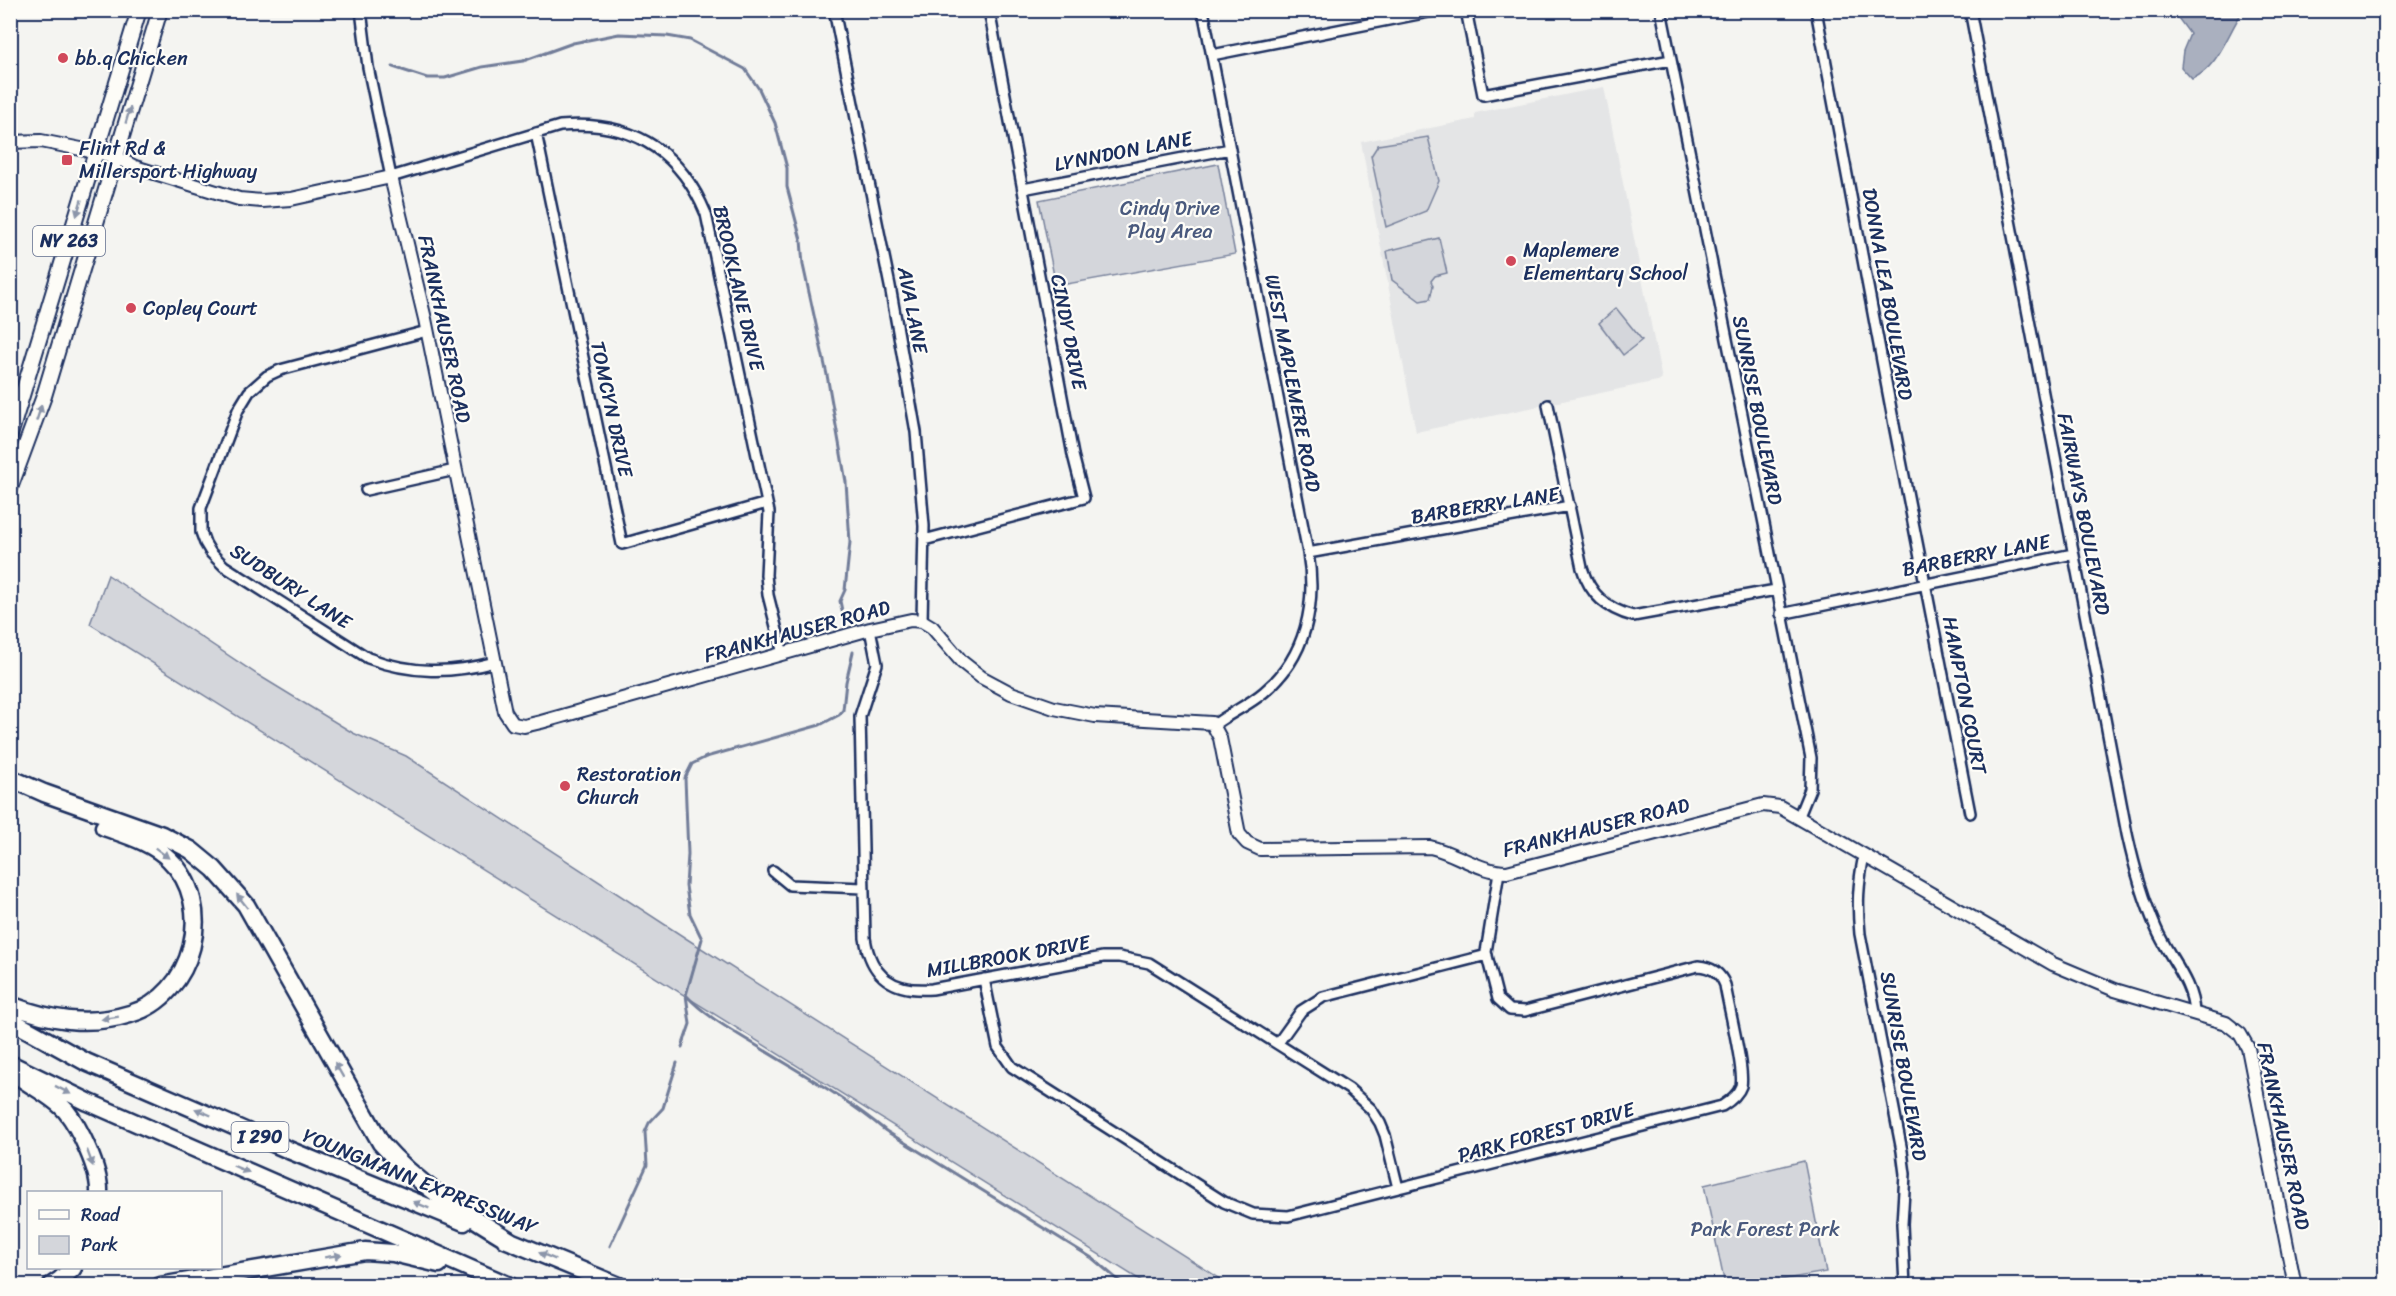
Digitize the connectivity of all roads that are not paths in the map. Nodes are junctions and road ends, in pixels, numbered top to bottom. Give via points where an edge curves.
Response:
1 (138, 10) edge
2 (162, 10) edge
3 (361, 10) edge
4 (834, 10) edge
5 (988, 10) edge
6 (1203, 10) edge
7 (1439, 10) edge
8 (1467, 10) edge
9 (1661, 10) edge
10 (1816, 10) edge
11 (1970, 10) edge
12 (1212, 55) junction
13 (1671, 60) junction
14 (536, 133) junction
15 (10, 142) edge
16 (1230, 149) junction
17 (96, 152) junction
18 (116, 158) junction
19 (391, 177) junction
20 (1023, 189) junction
21 (427, 331) junction
22 (1548, 405) dead end
23 (10, 435) edge
24 (455, 470) junction
25 (10, 488) edge
26 (366, 490) dead end
27 (767, 503) junction
28 (1570, 506) junction
29 (924, 540) junction
30 (1308, 553) junction
31 (2073, 554) junction
32 (1925, 584) junction
33 (1776, 590) junction
34 (1781, 614) junction
35 (922, 621) junction
36 (870, 629) junction
37 (783, 654) junction
38 (495, 662) junction
39 (1214, 725) junction
40 (10, 778) edge
41 (10, 792) edge
42 (1970, 813) dead end
43 (1799, 816) junction
44 (1864, 855) junction
45 (773, 871) dead end
46 (1499, 872) junction
47 (863, 888) junction
48 (1487, 955) junction
49 (984, 979) junction
50 (10, 1005) edge
51 (2194, 1013) junction
52 (10, 1020) edge
53 (1278, 1043) junction
54 (10, 1064) edge
55 (10, 1071) edge
56 (1398, 1188) junction
57 (99, 1191) edge
58 (514, 1243) junction
59 (72, 1269) edge
60 (473, 1271) junction
61 (51, 1286) edge
62 (160, 1286) edge
63 (510, 1286) edge
64 (619, 1286) edge
65 (1905, 1286) edge
66 (2295, 1286) edge

1 - 17 main road, NY 263
18 -> 2 main road, NY 263
3 - 19 street, FRANKHAUSER ROAD via 371,86
4 - 29 street, AVA LANE via 908,382 920,461
5 - 20 street, CINDY DRIVE
6 - 12 street, WEST MAPLEMERE ROAD
7 - 12 street
8 - 13 street via 1483,95
9 - 13 street, SUNRISE BOULEVARD
10 - 32 street, DONNA LEA BOULEVARD
11 - 31 street, FAIRWAYS BOULEVARD
12 - 16 street, WEST MAPLEMERE ROAD
13 - 33 street, SUNRISE BOULEVARD
14 - 19 street, BROOKLANE DRIVE
14 - 27 street, BROOKLANE DRIVE via 582,124 618,130 666,155 690,182 706,214
14 - 27 street, TOMCYN DRIVE via 622,544
15 - 17 street via 41,141
16 - 20 street, LYNNDON LANE
16 - 30 street, WEST MAPLEMERE ROAD
17 - 18 street
17 -> 23 main road, NY 263
18 - 19 street via 239,199 262,201 313,195
25 -> 18 main road, NY 263 via 44,396
19 - 21 street, FRANKHAUSER ROAD
20 - 29 street, CINDY DRIVE via 1084,498
21 - 24 street, FRANKHAUSER ROAD
21 - 38 street, SUDBURY LANE via 280,370 257,383 238,410 201,508 201,532 211,553 224,566 368,658 428,672
22 - 28 street
24 - 26 street
24 - 38 street, FRANKHAUSER ROAD
27 - 37 street, BROOKLANE DRIVE via 768,595
28 - 30 street, BARBERRY LANE
28 - 33 street, BARBERRY LANE via 1584,575 1595,595 1615,611 1633,616
29 - 35 street, AVA LANE
30 - 39 street, WEST MAPLEMERE ROAD via 1312,592 1308,621 1298,648 1266,691
31 - 32 street, BARBERRY LANE
31 - 51 street, FAIRWAYS BOULEVARD via 2134,864 2157,931 2193,997
32 - 34 street, BARBERRY LANE
32 - 42 street, HAMPTON COURT
33 - 34 street, SUNRISE BOULEVARD
34 - 43 street, SUNRISE BOULEVARD via 1811,758 1810,789
35 - 36 street, FRANKHAUSER ROAD
35 - 39 street via 974,672 1032,701 1095,716
36 - 37 street, FRANKHAUSER ROAD
36 - 47 street, MILLBROOK DRIVE via 877,664 860,716
37 - 38 street, FRANKHAUSER ROAD via 524,726 513,724 506,717
39 - 46 street, FRANKHAUSER ROAD via 1222,744 1238,831 1251,846 1430,848
58 -> 40 highway via 444,1201 381,1143 246,905 214,869 191,850 162,835
41 -> 50 highway via 156,848 179,872 192,896 196,916 193,944 184,970 163,997 132,1014 65,1021
43 - 44 street, FRANKHAUSER ROAD
43 - 46 street, FRANKHAUSER ROAD via 1780,807 1763,806
44 - 51 street, FRANKHAUSER ROAD via 2053,964 2115,990
44 - 65 street, SUNRISE BOULEVARD via 1858,888 1860,934 1905,1174
45 - 47 street via 790,885
46 - 48 street, PARK FOREST DRIVE
47 - 49 street, MILLBROOK DRIVE via 867,950 884,978 899,987 916,990
48 - 53 street via 1323,997 1301,1011
48 - 56 street, PARK FOREST DRIVE via 1498,999 1503,1006 1518,1012 1698,966 1713,969 1725,985 1741,1085 1722,1106
49 - 53 street, MILLBROOK DRIVE via 1103,957 1134,959 1149,963
49 - 56 street, PARK FOREST DRIVE via 998,1047 1012,1067 1224,1202 1253,1214 1288,1216
51 - 66 street, FRANKHAUSER ROAD via 2229,1025 2248,1048
58 -> 52 highway, YOUNGMANN EXPRESSWAY / I 290 via 86,1062
53 - 56 street, MILLBROOK DRIVE via 1350,1089 1371,1109 1385,1135
54 -> 60 highway, I 290
55 -> 57 highway via 66,1111 84,1140
64 -> 58 highway, YOUNGMANN EXPRESSWAY / I 290
59 - 61 highway
62 -> 60 highway via 365,1251 393,1253
60 - 63 highway, I 290

